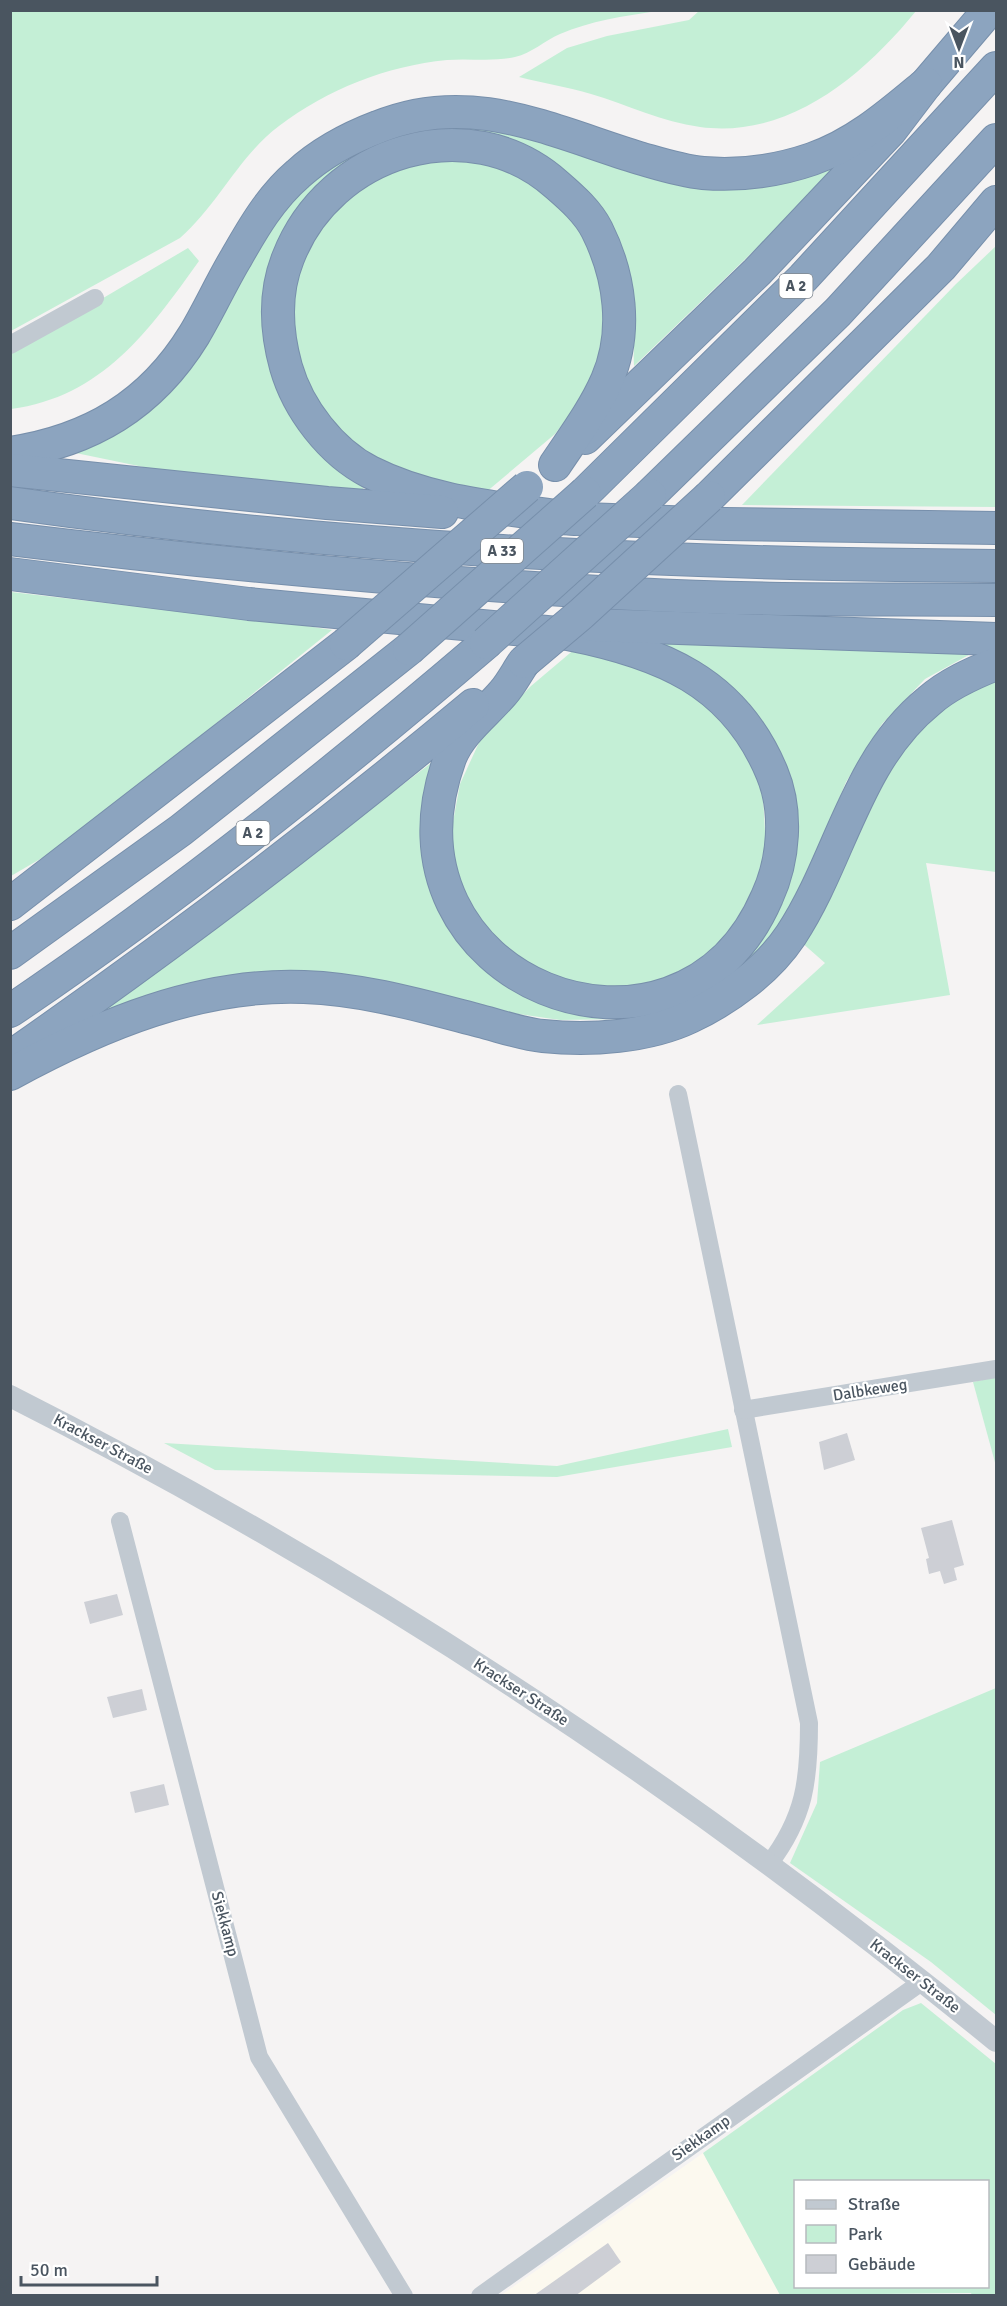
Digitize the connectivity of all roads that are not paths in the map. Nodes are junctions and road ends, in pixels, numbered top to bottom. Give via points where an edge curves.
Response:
1 (989, 10) edge
2 (996, 68) edge
3 (926, 84) junction
4 (996, 140) edge
5 (996, 202) edge
6 (996, 222) edge
7 (941, 267) junction
8 (95, 298) dead end
9 (10, 345) edge
10 (10, 453) edge
11 (555, 465) junction
12 (10, 470) edge
13 (10, 503) edge
14 (580, 506) junction
15 (996, 528) edge
16 (10, 538) edge
17 (996, 566) edge
18 (13, 575) edge
19 (996, 600) edge
20 (476, 633) junction
21 (996, 639) edge
22 (524, 662) junction
23 (996, 664) edge
24 (62, 864) junction
25 (10, 889) edge
26 (10, 904) edge
27 (10, 952) edge
28 (10, 1011) edge
29 (10, 1057) edge
30 (10, 1074) edge
31 (678, 1094) dead end
32 (996, 1369) edge
33 (10, 1396) edge
34 (743, 1410) junction
35 (120, 1521) dead end
36 (769, 1864) junction
37 (923, 1981) junction
38 (996, 2041) edge
39 (404, 2295) edge
40 (480, 2295) edge

1 - 3 highway
2 - 14 highway, A 2 via 818,262
3 - 10 highway via 880,122 844,145 784,167 746,174 669,167 555,129 475,111 406,117 379,126 325,153 297,174 274,199 245,242 193,336 147,392 99,428 37,449
3 - 11 highway via 891,130 757,272
4 - 20 highway, A 2, bridge via 838,312 650,495
5 - 7 highway
6 - 7 highway
7 - 22 highway, bridge via 709,497
8 - 9 street
11 - 14 highway via 608,380 616,350 616,281 594,223 548,176 518,157 450,144 411,148 372,164 342,185 301,231 287,259 279,291 278,320 281,348 302,406 342,454 405,487 459,501
11 - 24 highway, bridge via 346,644
12 - 14 highway via 327,503
13 - 17 highway, A 33 via 232,530 442,548 672,561
14 - 15 highway via 725,524
14 - 27 highway, A 2, bridge via 409,649 181,830
16 - 19 highway, A 33 via 381,577 636,594
18 - 20 highway
20 - 21 highway
20 - 22 highway via 568,634 619,644 692,676 722,697 746,723 776,781 782,813 781,850 773,884 745,937 721,962 688,984 652,997 619,1002 580,1001 546,991 520,977 492,958 467,929 446,885 438,852 437,816 442,787 451,755
20 - 28 highway, A 2 via 262,826
22 - 29 highway via 356,802 119,981
23 - 30 highway via 969,675 929,700 893,737 864,780 812,898 790,937 765,966 731,993 688,1018 640,1032 542,1036 374,996 305,987 265,988 223,992 153,1011 80,1039
24 - 25 highway
24 - 26 highway
31 - 34 street
32 - 34 street, Dalbkeweg
33 - 36 street, Krackser Straße via 118,1450 332,1572 532,1697
34 - 36 street via 809,1723 809,1771 795,1824
35 - 39 street, Siekkamp via 259,2057
36 - 37 street, Krackser Straße
37 - 38 street, Krackser Straße
37 - 40 street, Siekkamp

